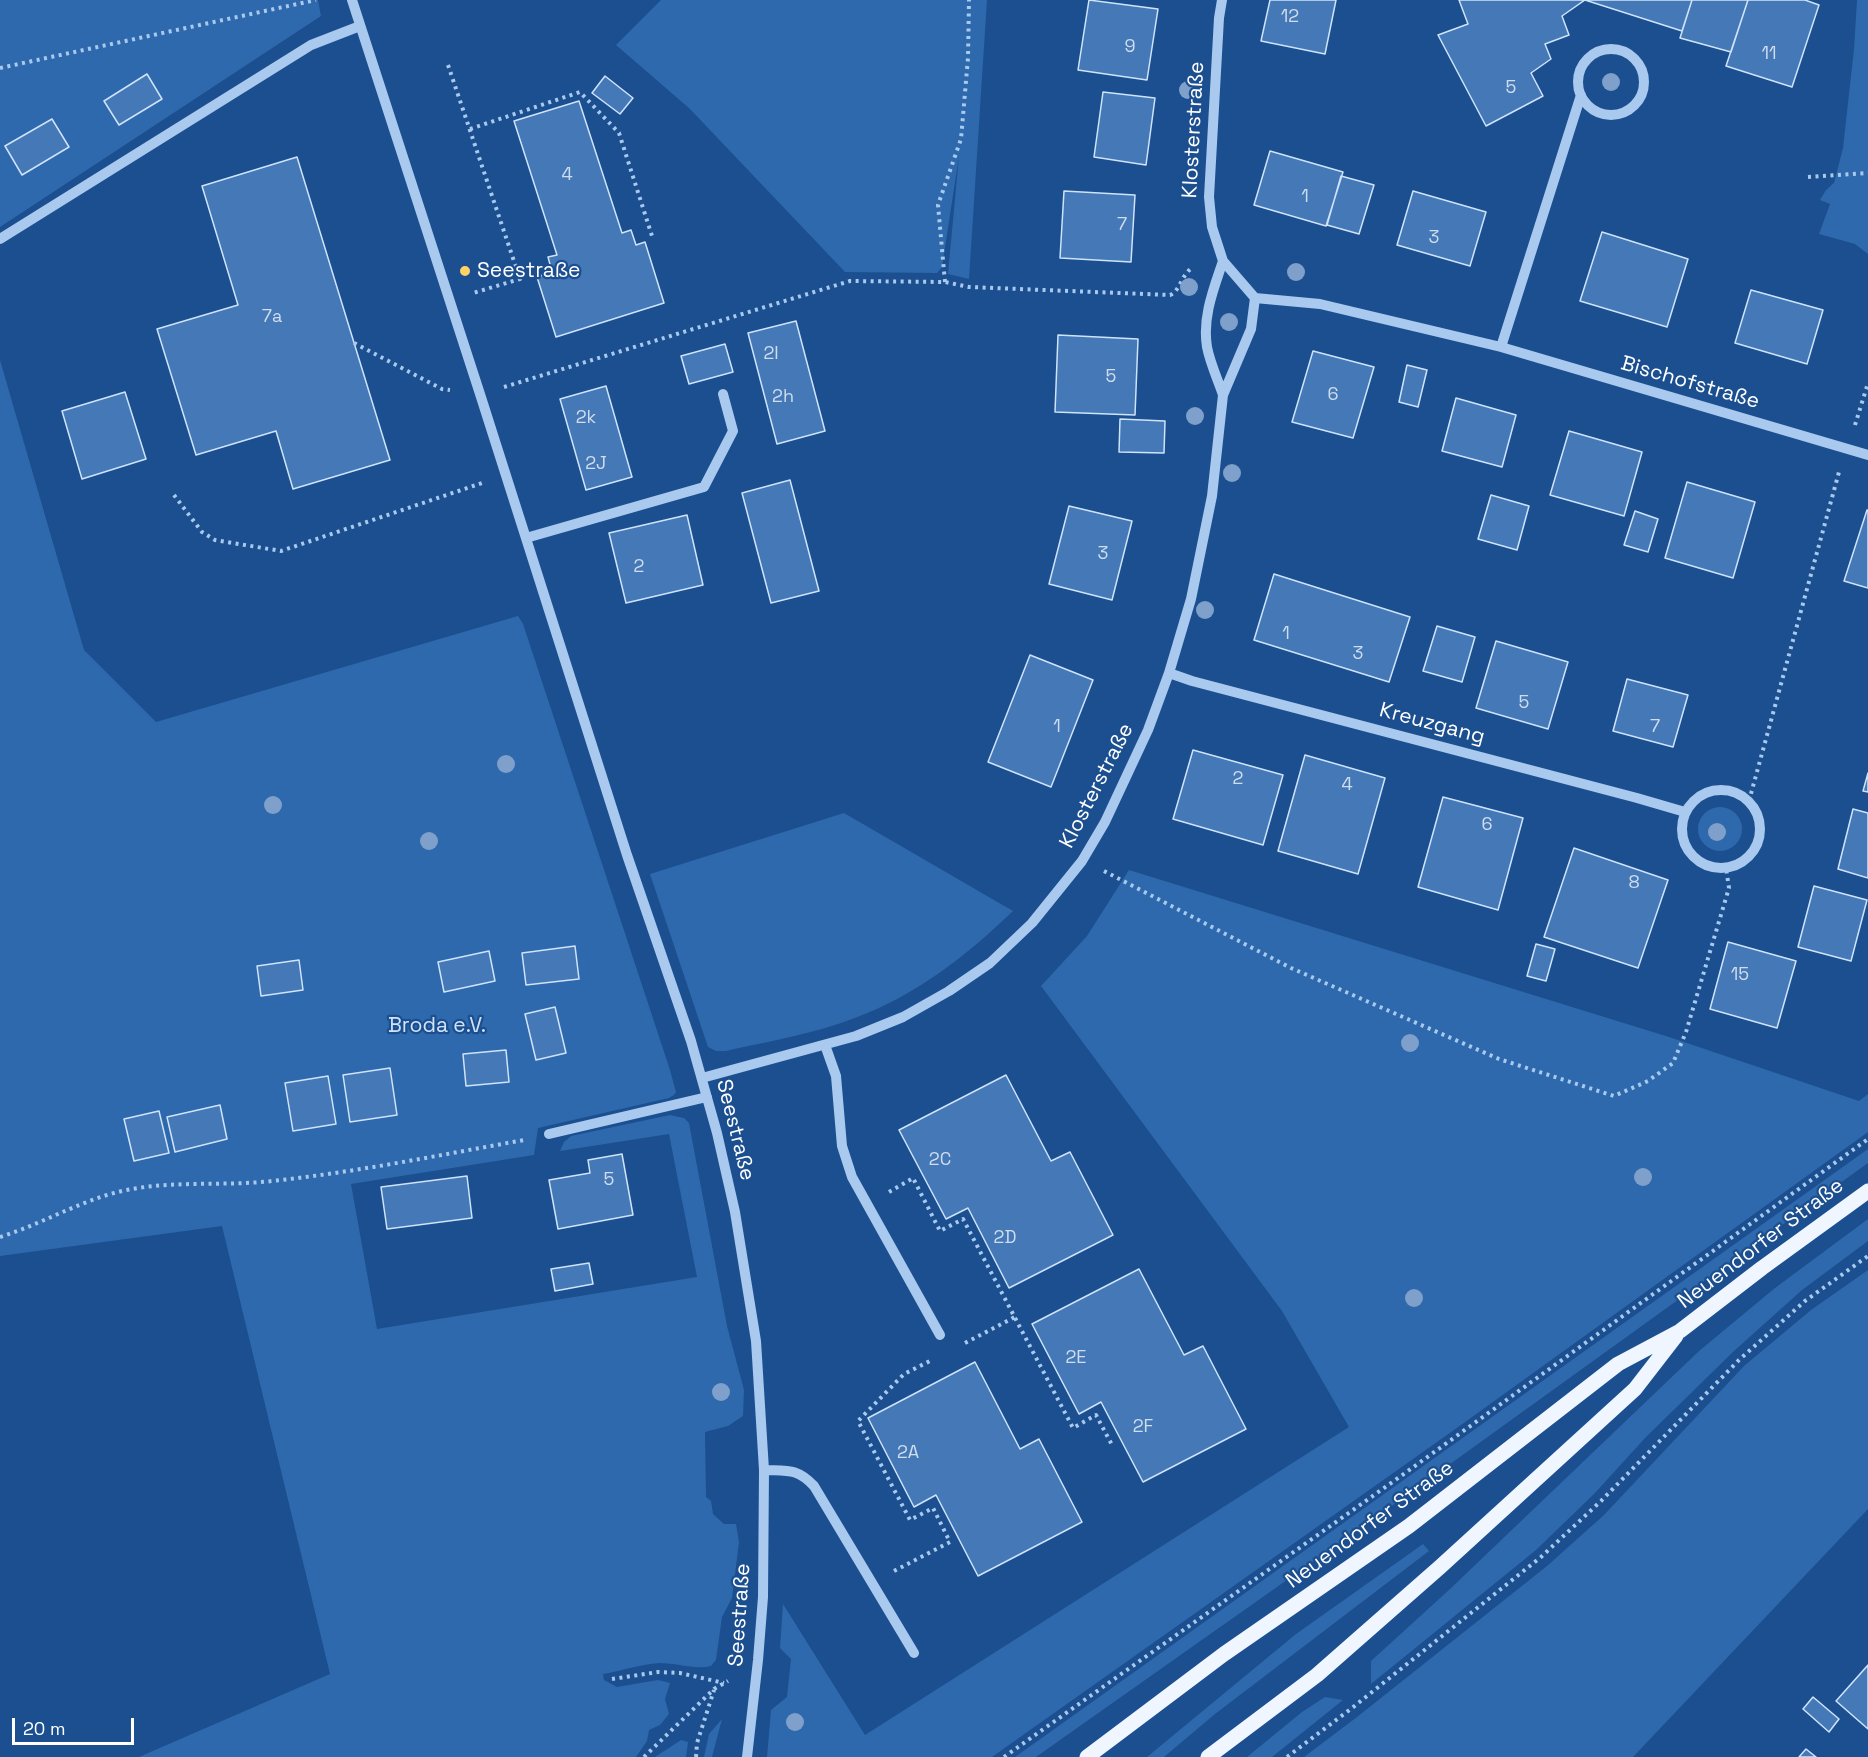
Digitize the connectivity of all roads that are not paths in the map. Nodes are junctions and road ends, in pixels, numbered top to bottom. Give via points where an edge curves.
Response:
1 (351, 0) edge
2 (1222, 0) edge
3 (360, 26) junction
4 (1581, 95) junction
5 (0, 239) edge
6 (1223, 261) junction
7 (1255, 298) junction
8 (1502, 347) junction
9 (723, 394) dead end
10 (1223, 396) junction
11 (1868, 455) edge
12 (526, 538) junction
13 (1169, 673) junction
14 (1685, 812) junction
15 (825, 1045) junction
16 (702, 1078) junction
17 (707, 1097) junction
18 (549, 1134) road end
19 (1868, 1191) edge
20 (1680, 1331) junction
21 (940, 1335) dead end
22 (764, 1470) junction
23 (914, 1653) dead end
24 (747, 1757) edge
25 (1087, 1757) edge
26 (1208, 1757) edge

1 - 3 street, Seestraße
2 - 6 street, Klosterstraße via 1209,197 1212,227
3 - 5 street via 311,45
3 - 12 street, Seestraße
4 - 4 street via 1602,114 1622,113 1640,99 1644,88 1641,66 1625,51 1602,49 1592,54 1579,72
4 - 8 street
6 - 7 street, Klosterstraße
6 - 10 street, Klosterstraße via 1206,324 1207,347
7 - 8 street, Bischofstraße via 1320,304
7 - 10 street, Klosterstraße via 1251,329
8 - 11 street, Bischofstraße
9 - 12 street via 733,431 704,487
10 - 13 street, Klosterstraße via 1210,507 1191,599
12 - 16 street, Seestraße
13 - 14 street, Kreuzgang
13 - 15 street, Klosterstraße via 1148,730 1105,822 1082,861 1032,923 990,963 950,991 903,1017
14 - 14 street via 1702,795 1727,790 1749,801 1760,823 1760,835 1748,857 1738,864 1714,867 1689,852 1682,835
15 - 16 street, Klosterstraße
15 - 21 street via 836,1076 842,1146 852,1177
16 - 17 street, Seestraße
17 - 18 street
17 - 22 street, Seestraße via 735,1212 754,1330
19 - 20 main road, Neuendorfer Straße
20 - 25 main road, Neuendorfer Straße via 1618,1364 1409,1526 1224,1654
20 - 26 main road, Neuendorfer Straße via 1635,1389 1440,1567 1317,1675
22 - 23 street via 803,1474 814,1486
22 - 24 street, Seestraße via 763,1597

